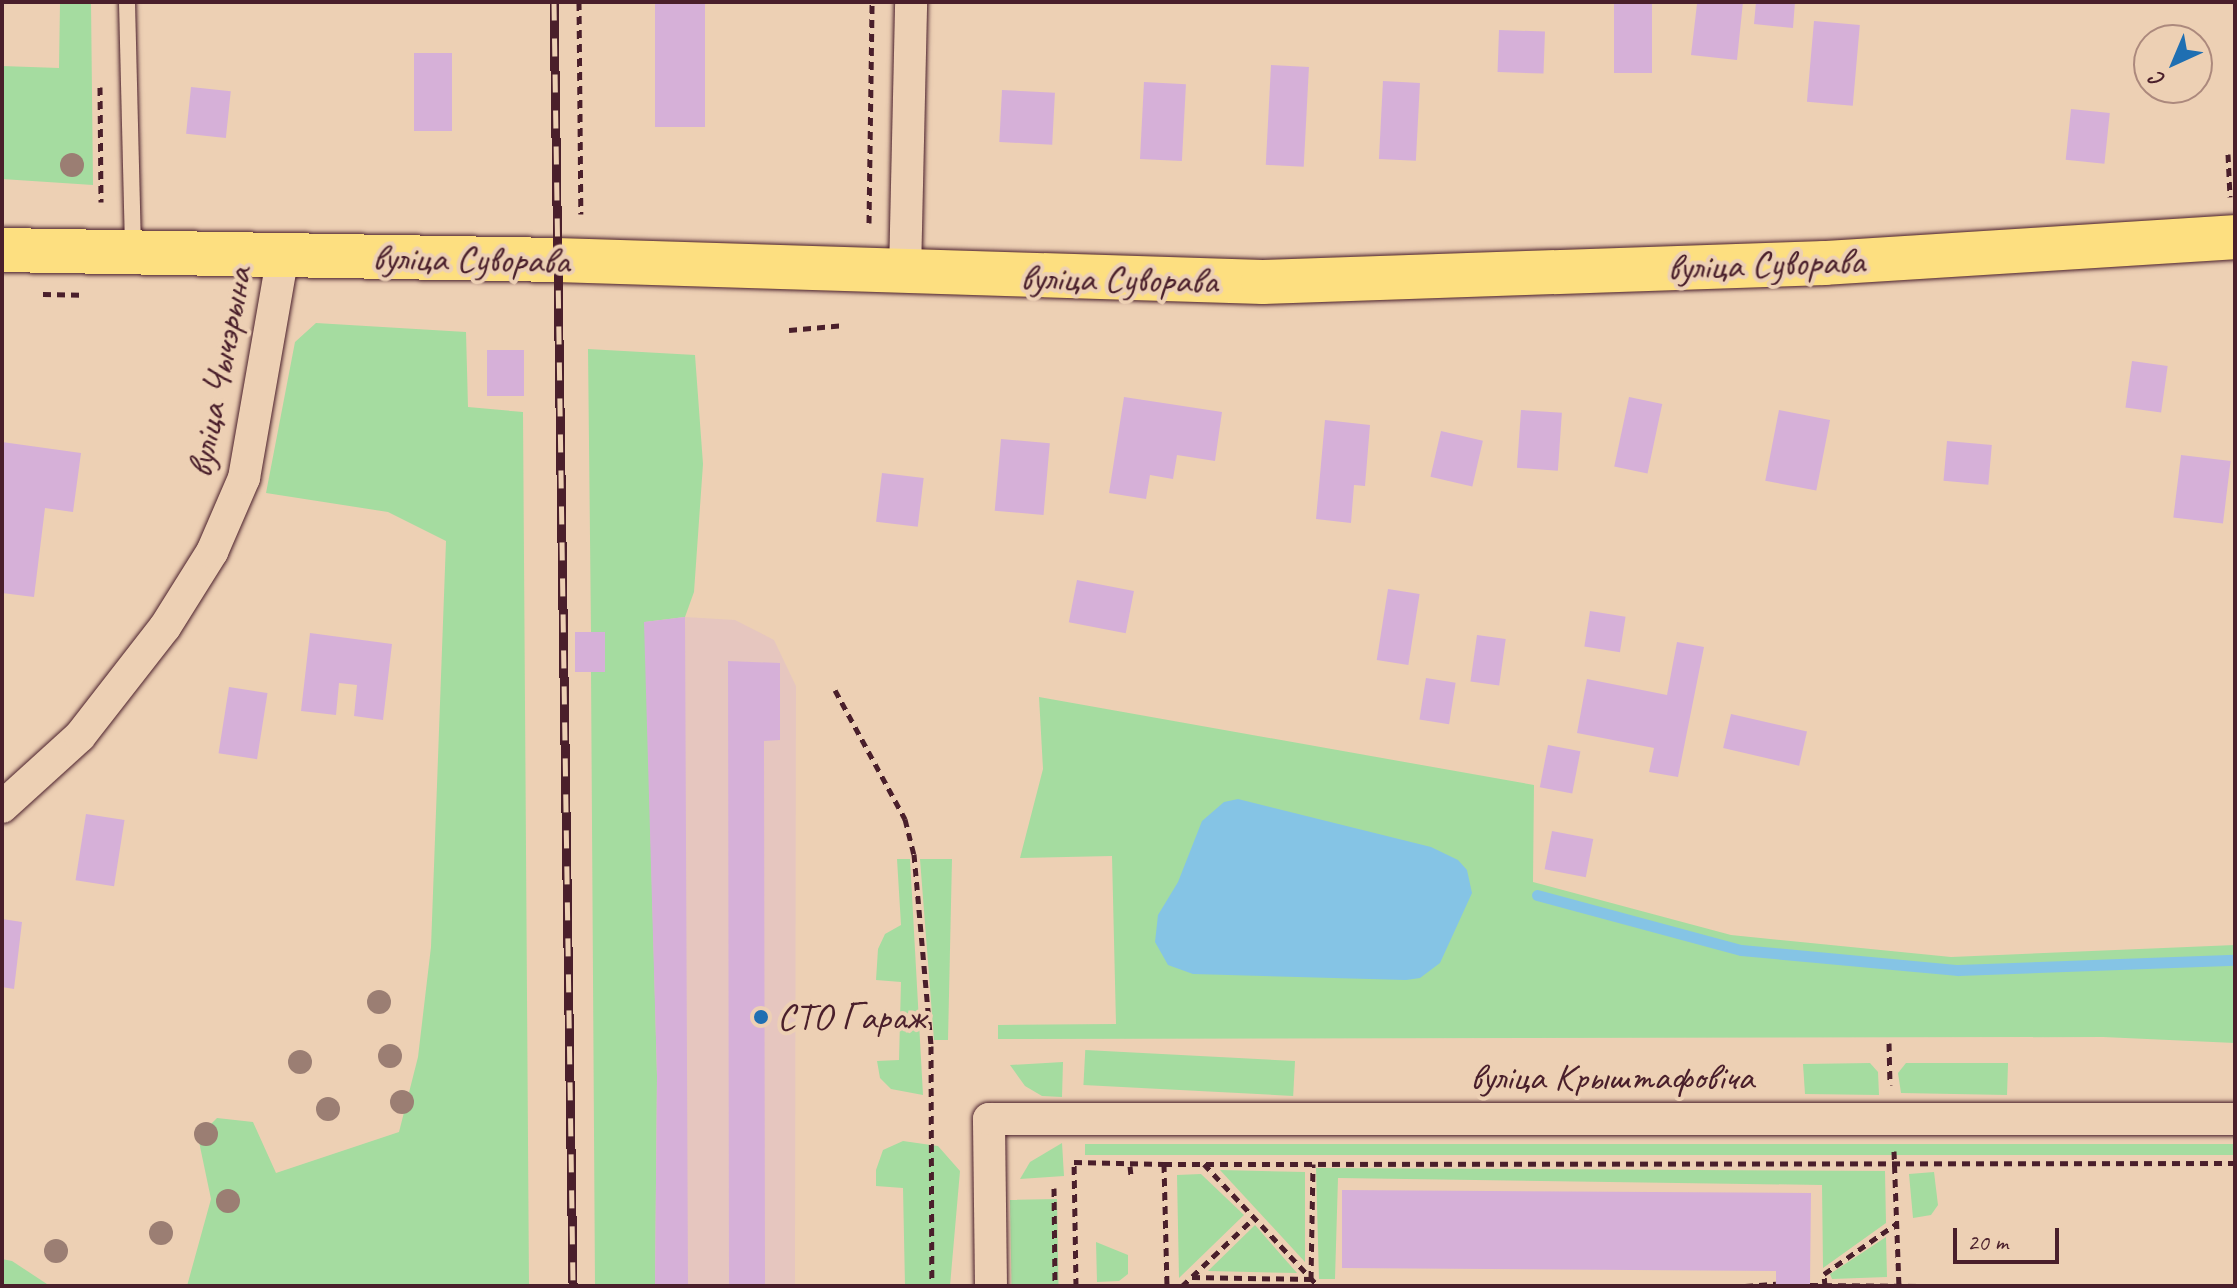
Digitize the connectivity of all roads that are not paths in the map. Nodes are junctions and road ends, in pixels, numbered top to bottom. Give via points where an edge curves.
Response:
1 (127, 2) edge
2 (911, 2) edge
3 (2235, 237) edge
4 (2, 250) edge
5 (133, 252) junction
6 (283, 254) junction
7 (905, 273) junction
8 (2, 807) edge
9 (2235, 1119) edge
10 (991, 1286) edge

1 - 5 lane
2 - 7 street
3 - 7 main road, вуліца Суворава via 1825,263 1263,282
4 - 5 main road, вуліца Суворава
5 - 6 main road, вуліца Суворава
6 - 7 main road, вуліца Суворава
6 - 8 street, вуліца Чычэрына via 244,478 212,552 165,627 80,736
9 - 10 street, вуліца Крыштафовіча via 989,1119

